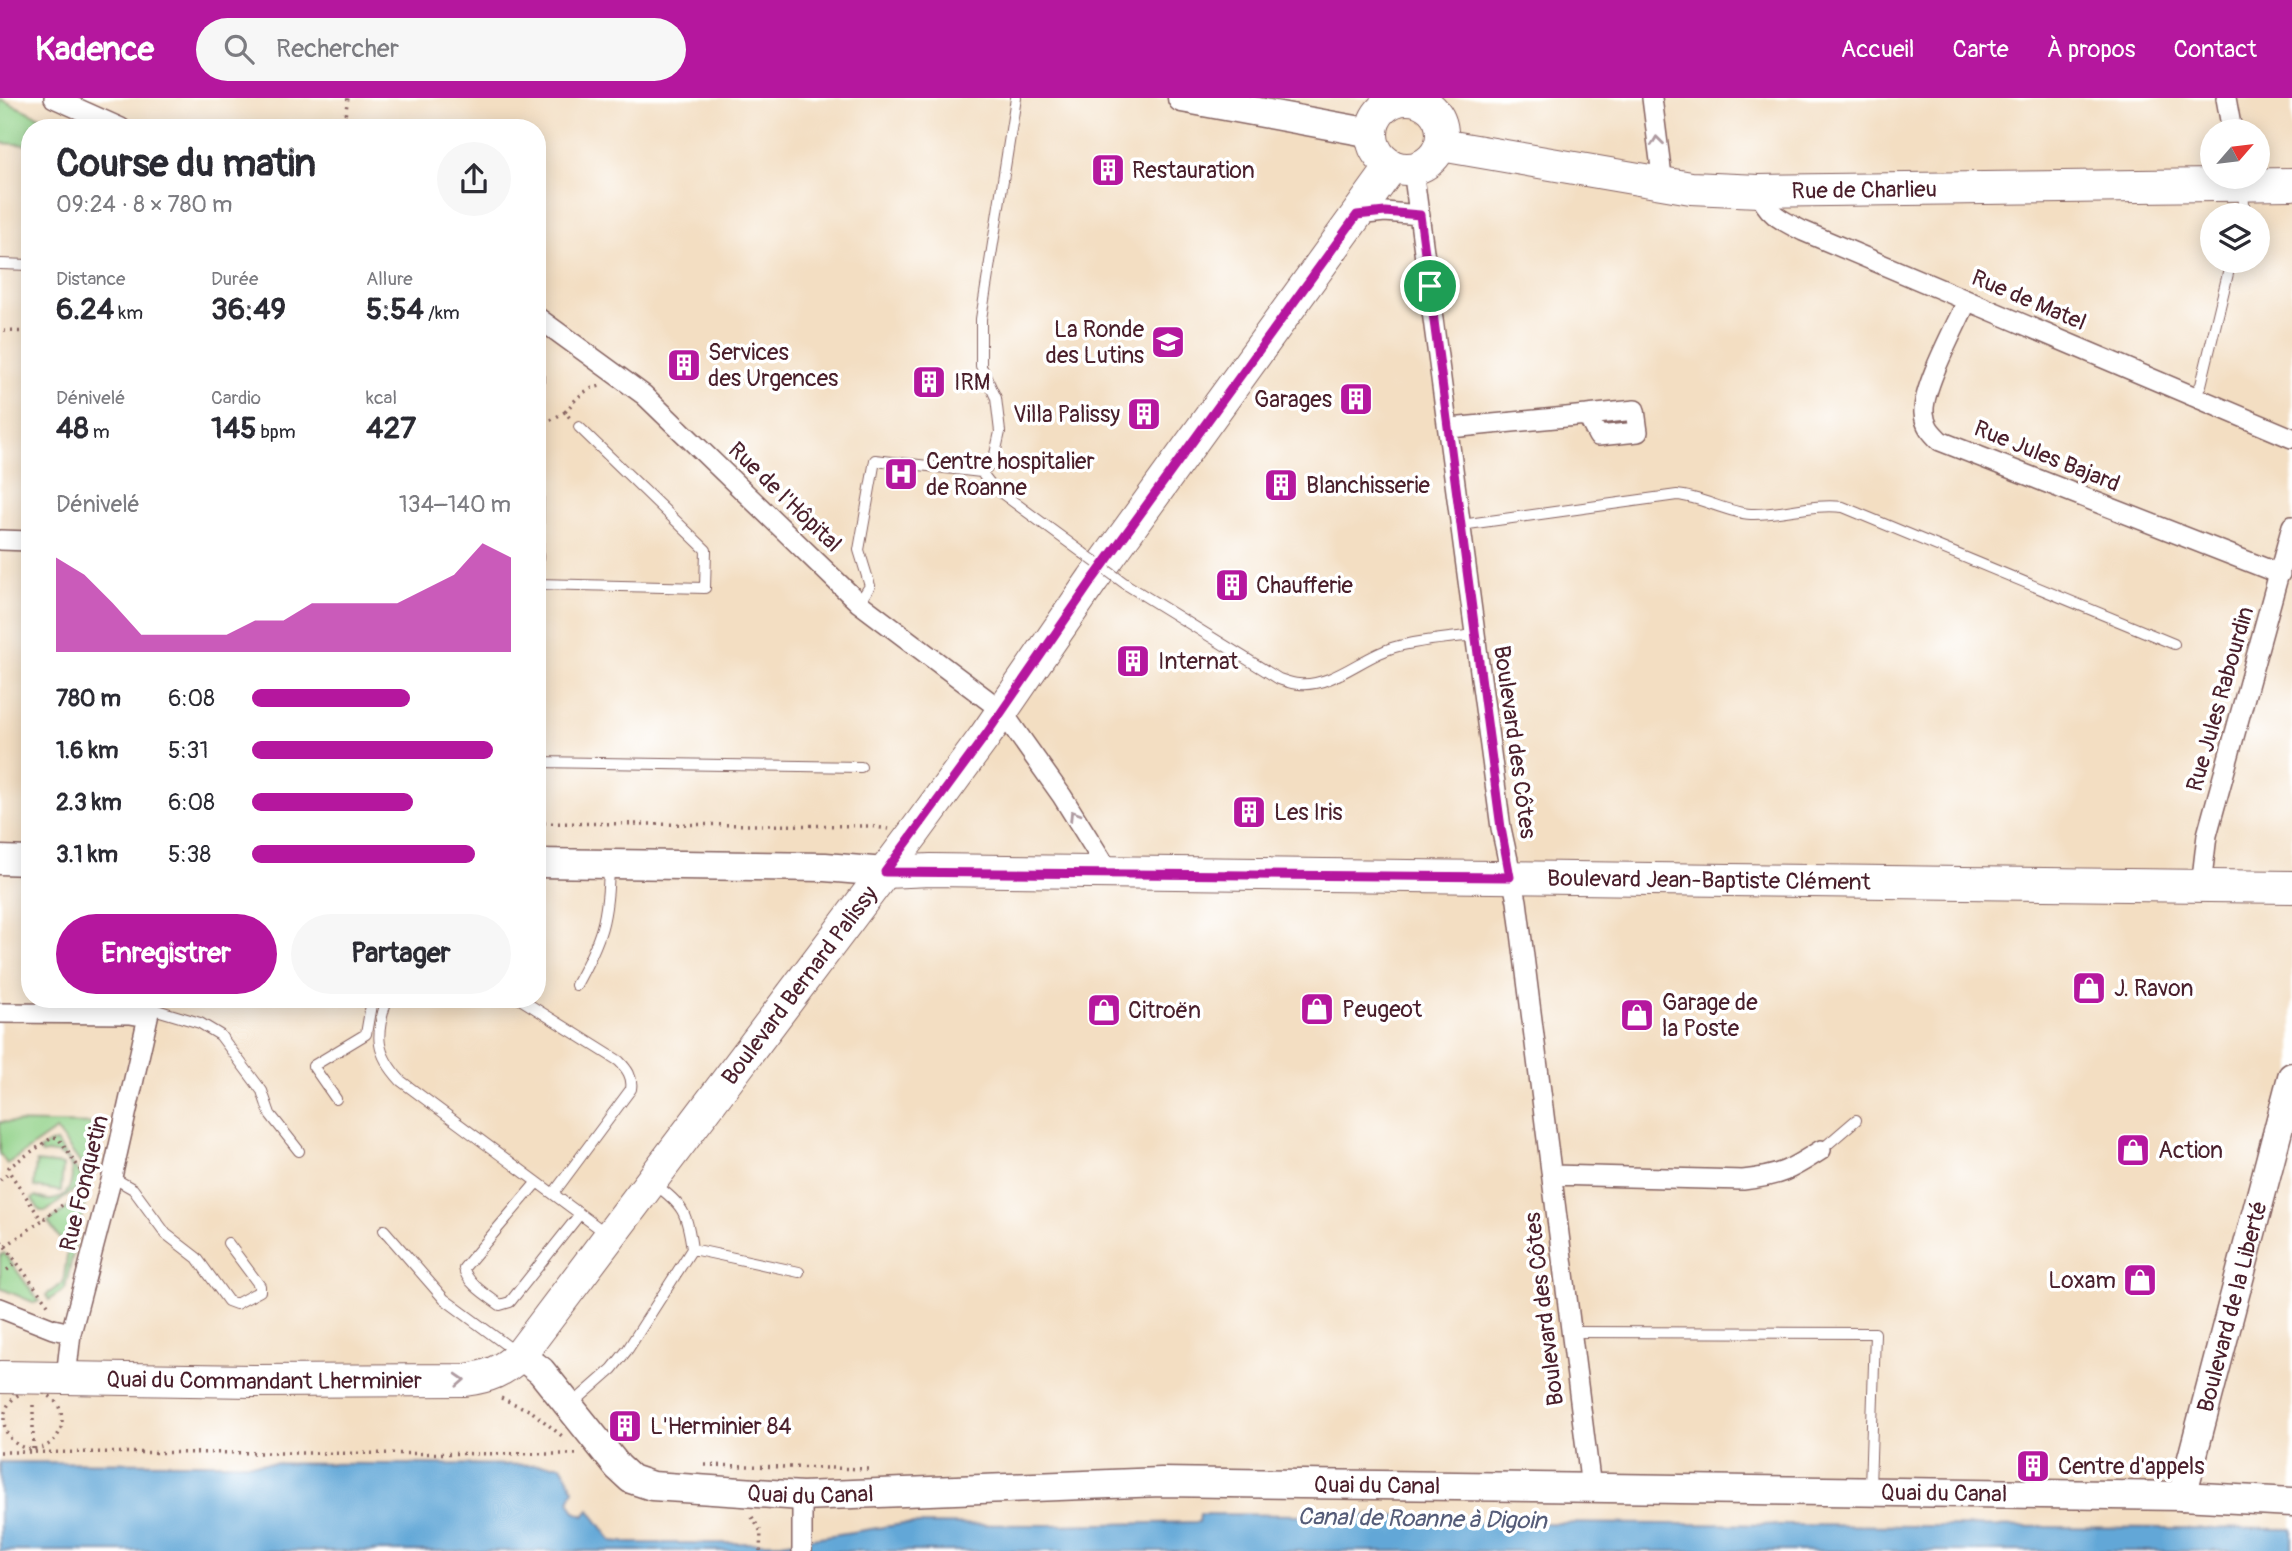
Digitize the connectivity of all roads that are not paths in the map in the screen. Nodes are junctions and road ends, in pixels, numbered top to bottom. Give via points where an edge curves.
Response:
1 (54, 98) edge
2 (1016, 98) edge
3 (1182, 98) edge
4 (1652, 98) edge
5 (2226, 98) edge
6 (1401, 99) edge
7 (1223, 102) edge
8 (101, 119) edge
9 (2230, 119) edge
10 (1372, 132) junction
11 (1441, 145) junction
12 (1403, 167) junction
13 (1663, 184) junction
14 (2292, 184) edge
15 (1759, 191) junction
16 (2242, 192) edge
17 (1357, 215) junction
18 (1420, 215) junction
19 (0, 264) edge
20 (21, 265) edge
21 (2228, 273) edge
22 (1968, 301) junction
23 (546, 324) edge
24 (2193, 396) junction
25 (1587, 415) dead end
26 (579, 427) road end
27 (1450, 428) junction
28 (2292, 438) edge
29 (981, 471) junction
30 (1461, 525) junction
31 (2292, 526) edge
32 (0, 540) edge
33 (21, 541) edge
34 (2280, 574) junction
35 (546, 584) edge
36 (859, 603) junction
37 (1475, 635) junction
38 (2174, 644) dead end
39 (1002, 710) junction
40 (546, 762) edge
41 (861, 767) dead end
42 (546, 863) edge
43 (609, 865) junction
44 (885, 872) junction
45 (1110, 873) junction
46 (1510, 877) junction
47 (2201, 886) junction
48 (2292, 887) edge
49 (576, 985) dead end
50 (150, 1008) edge
51 (370, 1008) edge
52 (385, 1008) edge
53 (534, 1008) edge
54 (0, 1013) edge
55 (2292, 1077) edge
56 (336, 1099) dead end
57 (1856, 1119) dead end
58 (2286, 1121) edge
59 (1821, 1150) joint
60 (299, 1151) dead end
61 (1553, 1175) junction
62 (113, 1177) junction
63 (650, 1181) junction
64 (537, 1182) junction
65 (553, 1194) junction
66 (580, 1214) junction
67 (384, 1230) dead end
68 (610, 1237) junction
69 (228, 1243) dead end
70 (692, 1249) junction
71 (799, 1272) dead end
72 (0, 1308) edge
73 (62, 1331) junction
74 (1572, 1332) junction
75 (520, 1355) junction
76 (0, 1377) edge
77 (66, 1378) junction
78 (569, 1406) junction
79 (1591, 1488) junction
80 (1870, 1492) junction
81 (2182, 1496) junction
82 (2292, 1502) edge
83 (802, 1509) junction
84 (802, 1551) edge

1 - 8 street
2 - 29 lane via 981,319 981,366 996,398 1000,432 993,463
3 - 7 street
13 -> 4 street
5 - 9 street
6 - 10 main road via 1384,107
6 - 11 main road via 1425,103 1434,111 1443,133
7 - 10 street
10 - 12 main road via 1377,152
11 - 12 main road via 1431,160
11 - 13 main road, Rue de Charlieu
12 - 17 main road, Boulevard Bernard Palissy
12 - 18 street, Boulevard des Côtes
13 - 15 main road, Rue de Charlieu
14 - 16 main road, Rue de Charlieu
15 - 16 main road, Rue de Charlieu
15 - 22 street, Rue de Matel via 1763,204 1776,217
17 - 18 street
17 - 39 main road, Boulevard Bernard Palissy
18 - 27 street, Boulevard des Côtes
19 - 20 lane
21 - 24 lane via 2201,385
22 - 24 street, Rue de Matel
22 - 34 street, Rue Jules Bajard via 1928,389 1927,428 1940,440
23 - 36 street, Rue de l'Hôpital via 644,395
24 - 28 street, Rue de Matel
25 - 27 street
26 - 35 lane via 706,550 705,587
27 - 30 street, Boulevard des Côtes
29 - 36 lane via 875,460 859,550 870,586
29 - 37 lane, bridge via 992,486 1083,553 1279,678 1314,684 1394,648
30 - 37 street, Boulevard des Côtes
30 - 38 lane via 1677,495 1752,514 1843,507
31 - 34 street, Rue Jules Rabourdin
32 - 33 street
34 - 47 street, Rue Jules Rabourdin via 2207,835
36 - 39 street, Rue de l'Hôpital
37 - 46 street, Boulevard des Côtes
39 - 44 main road, Boulevard Bernard Palissy
45 -> 39 street, Rue de l'Hôpital
40 - 41 lane
42 - 43 street, Boulevard Jean-Baptiste Clément
43 - 44 street, Boulevard Jean-Baptiste Clément
43 - 49 lane via 609,898 601,936
44 - 45 main road, Boulevard Jean-Baptiste Clément
44 - 63 main road, Boulevard Bernard Palissy
45 - 46 main road, Boulevard Jean-Baptiste Clément
46 - 47 main road, Boulevard Jean-Baptiste Clément
46 - 61 street, Boulevard des Côtes via 1517,901
47 - 48 main road, Boulevard Jean-Baptiste Clément
50 - 54 street via 130,1014
50 - 60 lane via 200,1023 220,1035
50 - 62 street, Rue Fonquetin
51 - 56 lane via 366,1034 313,1066
52 - 64 lane via 379,1043 389,1068
53 - 65 lane via 619,1061 632,1082
55 - 58 street, Boulevard de la Liberté
57 - 59 lane
58 - 81 street, Boulevard de la Liberté
59 - 61 street via 1787,1171 1755,1178
61 - 74 street, Boulevard des Côtes
62 - 69 lane via 133,1189 166,1234 197,1258 228,1301 236,1304 257,1294 260,1286
62 - 73 street, Rue Fonquetin
63 - 68 main road, Boulevard Bernard Palissy
63 - 70 lane via 683,1208
64 - 65 lane
64 - 66 lane via 464,1268 466,1277 486,1296 500,1305 510,1302
65 - 66 lane
66 - 68 lane
67 - 75 lane via 444,1299
68 - 75 main road, Boulevard Bernard Palissy
70 - 71 lane
70 - 78 lane via 628,1349
72 - 73 street
73 - 77 street, Rue Fonquetin
74 - 79 street, Boulevard des Côtes
74 - 80 lane via 1875,1333
77 -> 75 main road, Quai du Commandant Lherminier via 464,1380 498,1373
75 - 78 street, Quai du Canal via 541,1371
76 - 77 main road, Quai du Commandant Lherminier
78 - 83 street, Quai du Canal via 631,1479
79 - 80 street, Quai du Canal
79 - 83 street, Quai du Canal via 1161,1482
80 - 81 street, Quai du Canal
81 - 82 street, Quai du Canal
83 - 84 street

